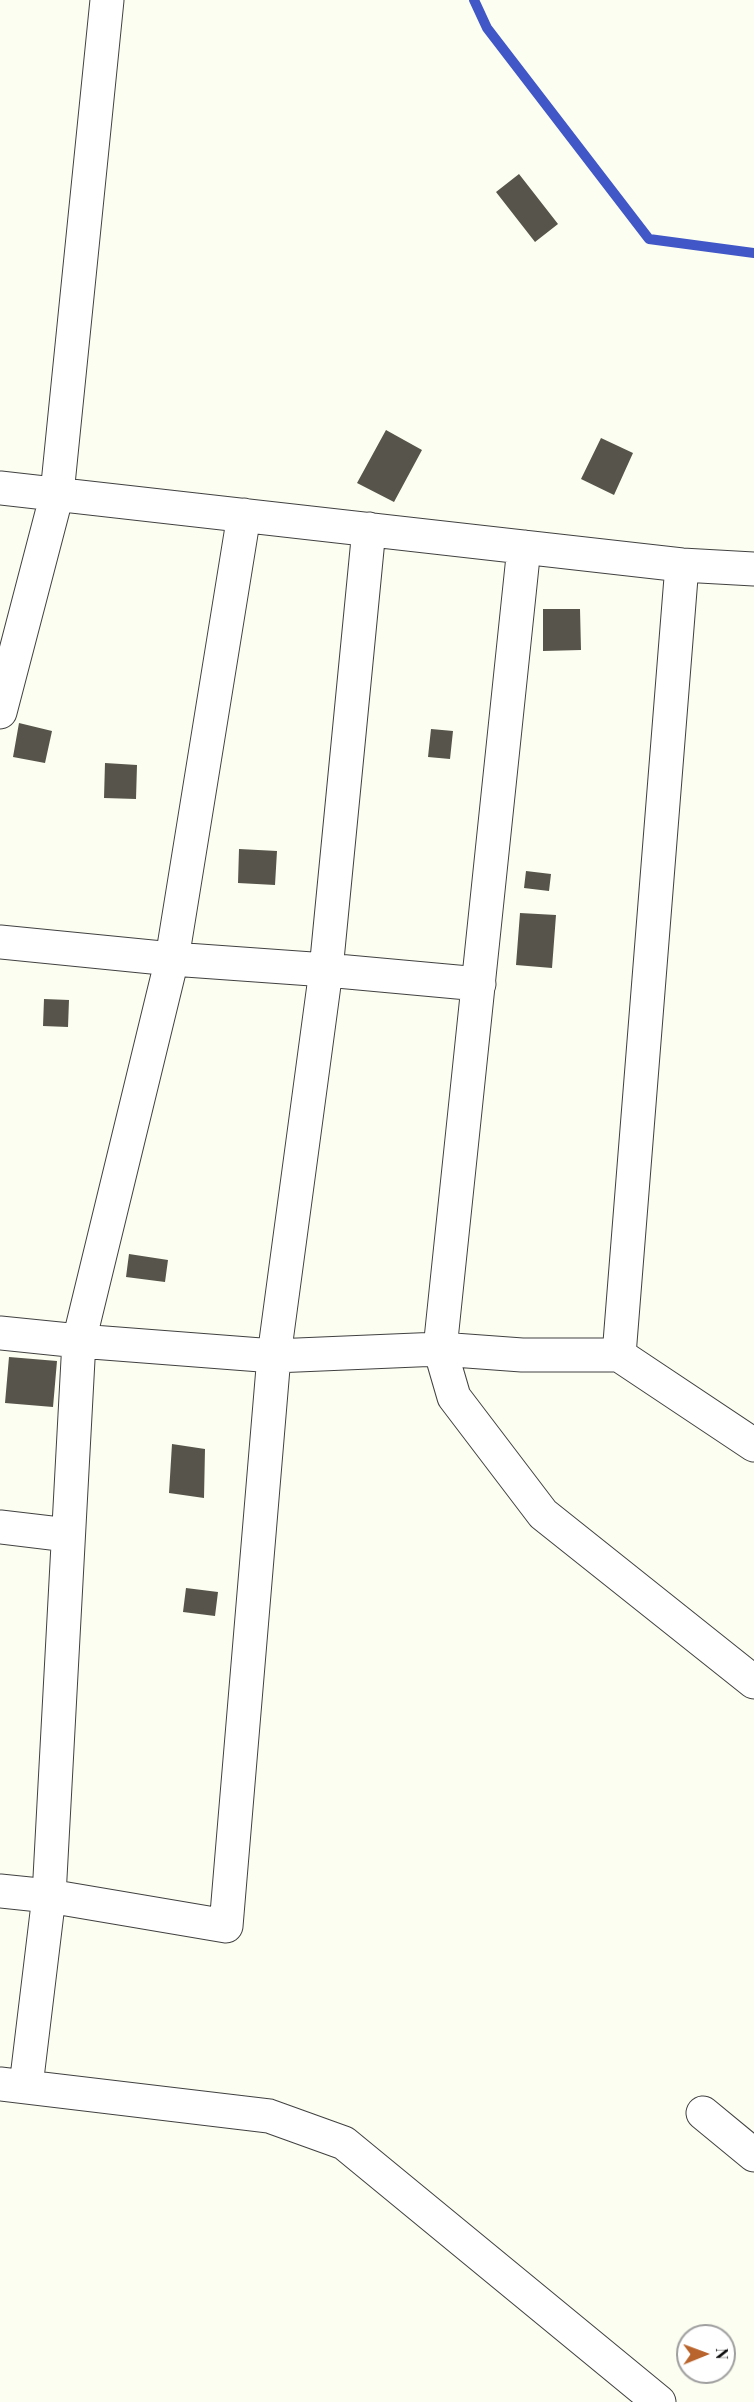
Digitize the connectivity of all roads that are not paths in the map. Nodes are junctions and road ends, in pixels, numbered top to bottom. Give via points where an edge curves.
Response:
1 (107, 0) edge
2 (0, 488) edge
3 (57, 494) junction
4 (244, 516) junction
5 (369, 529) junction
6 (524, 547) junction
7 (682, 565) junction
8 (754, 569) edge
9 (0, 712) edge
10 (0, 942) edge
11 (172, 959) junction
12 (326, 970) junction
13 (479, 984) junction
14 (0, 1333) edge
15 (78, 1341) junction
16 (440, 1349) junction
17 (620, 1355) junction
18 (274, 1356) junction
19 (754, 1446) edge
20 (0, 1527) edge
21 (68, 1534) junction
22 (754, 1682) edge
23 (0, 1891) edge
24 (49, 1896) junction
25 (13, 2085) edge
26 (703, 2113) dead end
27 (754, 2155) edge
28 (659, 2402) edge

1 - 3 street
2 - 3 street
3 - 4 street
3 - 9 street
4 - 5 street
4 - 11 street
5 - 6 street
5 - 12 street
6 - 7 street
6 - 13 street
7 - 8 street
7 - 17 street
10 - 11 street
11 - 12 street
11 - 15 street
12 - 13 street
12 - 18 street
13 - 16 street
14 - 15 street
15 - 18 street
15 - 21 street
16 - 17 street via 522,1355
16 - 18 street
16 - 22 street via 454,1397 543,1514
17 - 19 street
18 - 24 street via 226,1926
20 - 21 street
21 - 24 street
23 - 24 street
24 - 25 street
25 - 28 street via 269,2116 344,2143
26 - 27 street

